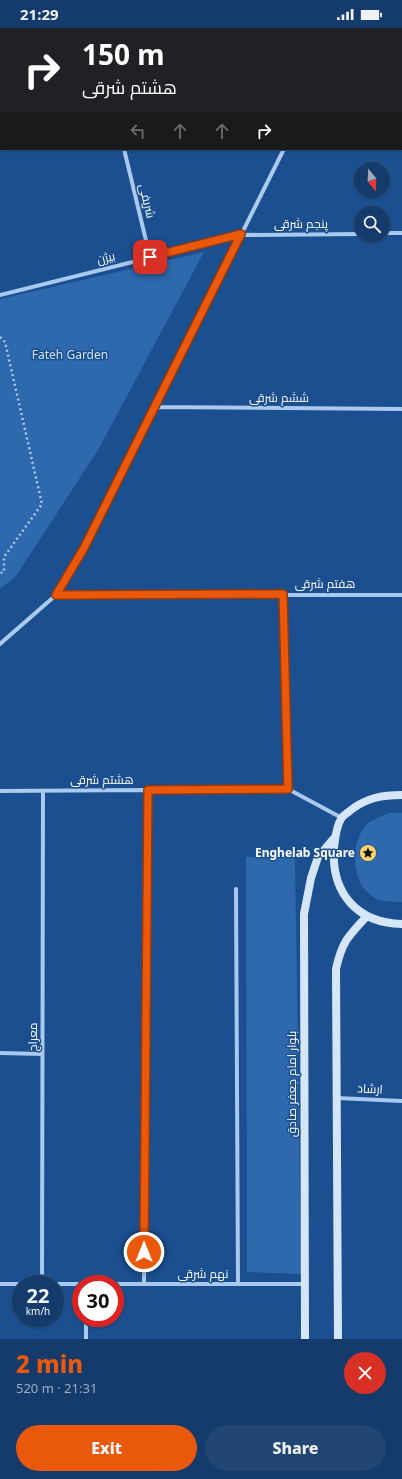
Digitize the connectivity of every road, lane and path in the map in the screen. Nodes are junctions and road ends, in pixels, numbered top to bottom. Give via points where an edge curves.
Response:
1 (124, 150) edge
2 (283, 150) edge
3 (390, 233) edge
4 (402, 233) edge
5 (241, 234) junction
6 (354, 234) edge
7 (150, 257) junction
8 (0, 295) edge
9 (0, 337) edge
10 (155, 407) junction
11 (402, 409) edge
12 (4, 572) junction
13 (0, 573) edge
14 (0, 576) edge
15 (283, 594) junction
16 (56, 595) junction
17 (402, 595) edge
18 (0, 644) edge
19 (288, 789) junction
20 (148, 790) junction
21 (0, 791) edge
22 (43, 791) junction
23 (402, 795) edge
24 (342, 818) junction
25 (335, 837) junction
26 (236, 889) dead end
27 (367, 916) junction
28 (402, 924) edge
29 (0, 1053) edge
30 (42, 1054) junction
31 (337, 1098) junction
32 (402, 1100) edge
33 (42, 1275) edge
34 (0, 1284) edge
35 (12, 1284) edge
36 (124, 1284) edge
37 (144, 1284) junction
38 (238, 1284) junction
39 (305, 1284) junction
40 (86, 1327) edge
41 (86, 1339) edge
42 (305, 1339) edge
43 (338, 1339) edge

1 - 7 street, شریفی
2 - 5 street
3 - 4 street
5 - 6 street, پنجم شرقی
5 - 7 street, بیژن
5 - 10 street
7 - 8 street, بیژن
9 - 12 path via 5,342 42,504 4,557
10 - 11 street, ششم شرقی
10 - 16 street via 84,548
12 - 13 path
12 - 14 path
15 - 16 street, هفتم شرقی
15 - 17 street, هفتم شرقی
15 - 19 street
16 - 18 street
19 - 20 street, هشتم شرقی
19 - 24 street, هشتم شرقی
20 - 22 street, هشتم شرقی
20 - 37 street
21 - 22 street, هشتم شرقی
22 - 30 street, معراج
23 - 24 main road via 372,798 358,804
24 - 25 main road
25 - 27 main road via 334,869 338,885 352,905
25 - 39 main road, بلوار امام جعفر صادق via 318,857 304,914
26 - 38 street
27 - 28 main road via 389,924
27 - 31 main road via 348,935 336,969
29 - 30 street
30 - 33 street, معراج
31 - 32 street, ارشاد
31 - 43 main road
34 - 35 street
36 - 37 street, نهم شرقی
37 - 38 street, نهم شرقی
38 - 39 street, نهم شرقی
39 - 42 main road, بلوار امام جعفر صادق
40 - 41 street

